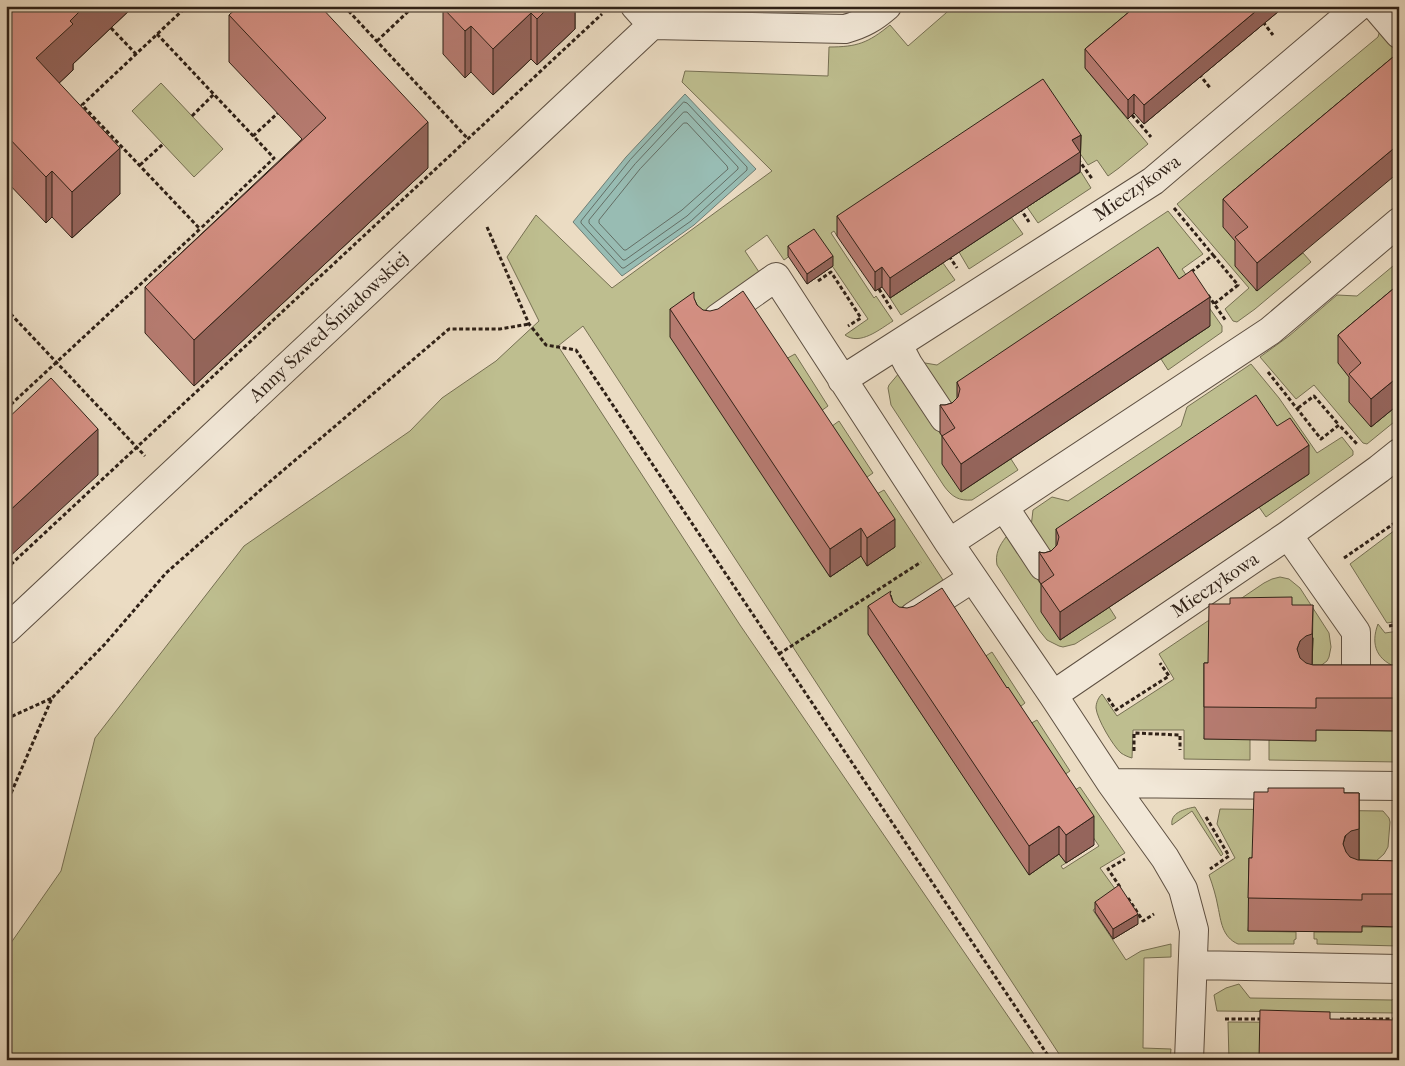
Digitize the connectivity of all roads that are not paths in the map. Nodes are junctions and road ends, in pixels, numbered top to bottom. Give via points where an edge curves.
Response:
1 (887, 6) edge
2 (1359, 6) edge
3 (1375, 6) edge
4 (644, 16) edge
5 (1399, 34) edge
6 (1399, 222) edge
7 (708, 324) edge
8 (898, 345) junction
9 (842, 380) junction
10 (944, 418) edge
11 (1399, 453) edge
12 (1004, 507) junction
13 (949, 543) junction
14 (1296, 545) junction
15 (1043, 566) edge
16 (964, 584) junction
17 (906, 621) edge
18 (6, 630) edge
19 (1356, 681) edge
20 (1053, 695) junction
21 (1111, 783) junction
22 (1399, 786) edge
23 (1193, 966) junction
24 (1399, 968) edge
25 (1189, 1060) edge

1 - 4 street, Anny Szwed-Śniadowskiej via 861,25 846,30
2 - 8 street, Mieczykowa via 1153,181
3 - 5 street
4 - 18 street, Anny Szwed-Śniadowskiej via 481,186
6 - 12 street via 1270,331
7 - 9 street via 776,277
8 - 9 street, Mieczykowa
8 - 10 street
9 - 13 street
11 - 14 street, Mieczykowa
12 - 13 street
12 - 15 street
13 - 16 street
14 - 19 street via 1356,632
14 - 20 street, Mieczykowa
16 - 17 street
16 - 20 street
20 - 21 street
21 - 22 street
21 - 23 street via 1165,858 1183,889 1194,930
23 - 24 street
23 - 25 street

